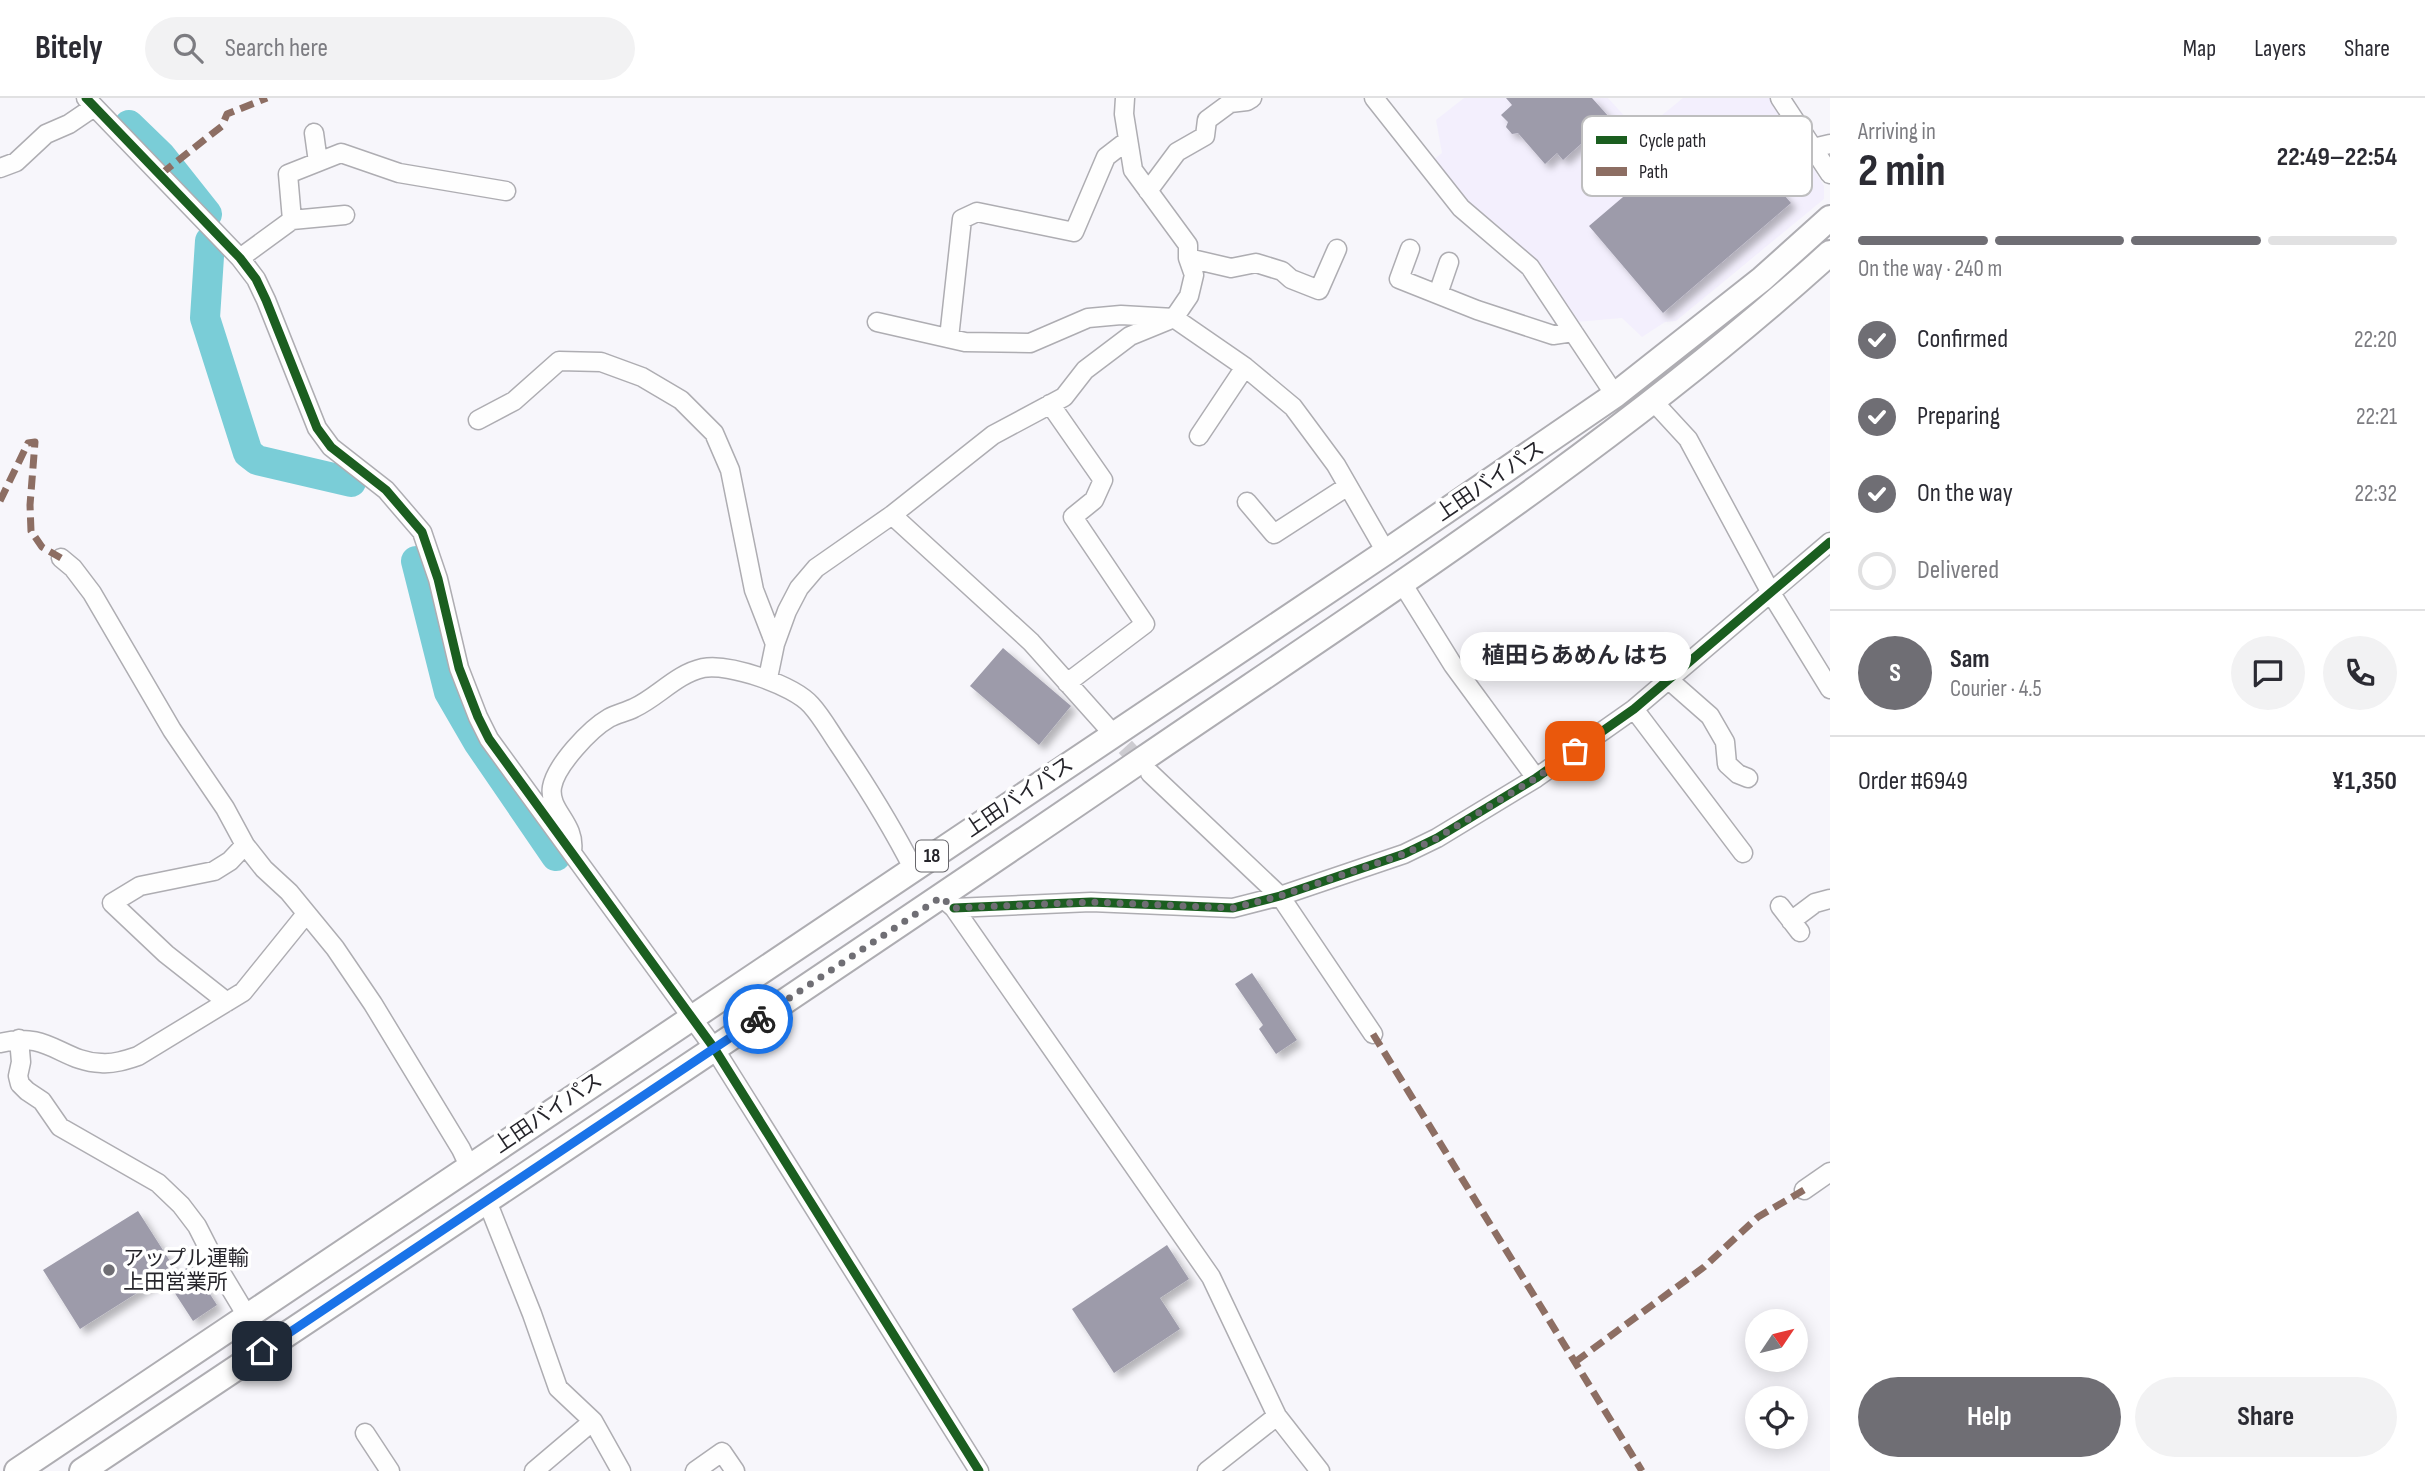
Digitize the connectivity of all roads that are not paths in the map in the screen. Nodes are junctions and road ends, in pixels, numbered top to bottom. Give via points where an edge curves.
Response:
1 (1125, 98) edge
2 (1252, 98) edge
3 (1374, 98) edge
4 (1780, 98) edge
5 (90, 103) edge
6 (1795, 116) edge
7 (314, 133) dead end
8 (1128, 140) junction
9 (1821, 146) edge
10 (318, 162) junction
11 (0, 168) edge
12 (1830, 174) edge
13 (506, 191) dead end
14 (1149, 191) junction
15 (345, 215) dead end
16 (1830, 218) edge
17 (292, 220) junction
18 (1337, 248) dead end
19 (1409, 249) dead end
20 (1830, 253) edge
21 (240, 258) junction
22 (1188, 258) junction
23 (1450, 262) dead end
24 (1438, 294) junction
25 (1174, 318) junction
26 (877, 321) dead end
27 (1573, 332) junction
28 (949, 338) junction
29 (1245, 366) junction
30 (1615, 395) junction
31 (1652, 400) junction
32 (1050, 404) junction
33 (478, 420) dead end
34 (1199, 436) dead end
35 (1348, 486) junction
36 (1247, 502) dead end
37 (892, 515) junction
38 (1830, 542) edge
39 (1386, 552) junction
40 (61, 558) dead end
41 (1402, 583) junction
42 (1771, 593) junction
43 (775, 644) junction
44 (768, 678) junction
45 (1669, 680) junction
46 (1067, 683) junction
47 (1830, 689) edge
48 (1634, 709) junction
49 (1107, 727) tunnel mouth
50 (1150, 773) tunnel mouth
51 (1536, 778) junction
52 (1748, 778) dead end
53 (245, 845) junction
54 (571, 853) junction
55 (1743, 853) dead end
56 (913, 868) junction
57 (1280, 896) junction
58 (1830, 900) edge
59 (947, 902) junction
60 (1780, 906) dead end
61 (306, 914) junction
62 (227, 1002) junction
63 (692, 1018) junction
64 (1373, 1034) dead end
65 (19, 1039) junction
66 (0, 1043) edge
67 (714, 1048) junction
68 (469, 1166) junction
69 (1830, 1172) edge
70 (1804, 1190) dead end
71 (487, 1201) junction
72 (247, 1315) junction
73 (1276, 1416) junction
74 (593, 1421) junction
75 (365, 1433) dead end
76 (974, 1470) edge
77 (17, 1471) edge
78 (82, 1471) edge
79 (390, 1471) edge
80 (534, 1471) edge
81 (621, 1471) edge
82 (695, 1471) edge
83 (735, 1471) edge
84 (1207, 1471) edge
85 (1320, 1471) edge

1 - 8 street
2 - 14 street via 1230,103 1207,120 1205,136 1177,152
3 - 27 street via 1461,208 1530,267
4 - 6 street
5 - 11 street via 69,124 48,132 16,162
5 - 21 street
7 - 10 street
8 - 14 street via 1133,170
8 - 28 street via 1106,157 1074,232 977,212 962,219
9 - 12 street
10 - 13 street via 341,153 399,173
10 - 17 street via 288,174
14 - 22 street via 1188,245
15 - 17 street
16 - 30 highway, 上田バイパス / 18 via 1762,279
17 - 21 street
18 - 22 street via 1320,290 1256,263 1231,268
19 - 24 street via 1399,279
20 - 31 highway, 上田バイパス / 18 via 1775,303
21 - 54 street via 266,300 317,428 331,447 386,490 422,532 459,668 478,717 505,764
22 - 25 street via 1194,275 1189,296
23 - 24 street
24 - 27 street via 1553,335
25 - 28 street via 1088,318 1030,343
25 - 29 street
25 - 32 street via 1130,336 1085,370 1064,397
26 - 28 street
27 - 30 street
29 - 34 street
29 - 35 street via 1293,407
30 - 39 highway, 上田バイパス / 18
31 - 41 highway, 上田バイパス / 18 via 1571,465
31 - 42 street via 1688,439
32 - 37 street via 993,435
32 - 46 street via 1103,480 1094,500 1073,517 1145,624
33 - 43 street via 514,401 559,361 601,362 642,377 681,400 714,433 730,470 754,590
35 - 36 street via 1274,534
35 - 39 street
37 - 43 street via 816,569 799,588
37 - 46 street via 1031,642
38 - 42 street
39 - 56 highway, 上田バイパス / 18
40 - 53 street via 92,593
41 - 51 street via 1453,665
41 - 59 highway, 上田バイパス / 18
42 - 45 street
42 - 47 street
43 - 44 street
44 - 54 street via 704,668 587,734 552,788 555,804 574,838
44 - 56 street via 810,704 867,786
45 - 48 street
45 - 52 street via 1710,716 1725,742 1727,764
46 - 49 street
48 - 51 street
48 - 55 street
50 - 57 street
51 - 57 street via 1404,854
53 - 61 street
53 - 62 street via 214,872 140,886 112,902 166,954
54 - 63 street
56 - 63 highway, 上田バイパス / 18
57 - 59 street via 1233,908
57 - 64 street
58 - 60 street via 1815,904 1795,926
59 - 67 highway, 上田バイパス / 18
59 - 73 street via 1211,1277
61 - 62 street via 243,992
61 - 68 street via 373,1004
62 - 65 street via 138,1056 120,1062 98,1063
63 - 67 street
63 - 68 highway, 上田バイパス / 18
65 - 66 street
65 - 72 street via 20,1084 43,1101 60,1127 158,1183 181,1205
67 - 71 highway, 上田バイパス / 18
67 - 76 street
68 - 72 highway, 上田バイパス / 18
69 - 70 street
71 - 74 street via 558,1388
71 - 78 highway, 上田バイパス / 18
72 - 77 highway, 上田バイパス / 18
73 - 84 street
73 - 85 street
74 - 80 street
74 - 81 street
75 - 79 street
82 - 83 street via 722,1452

